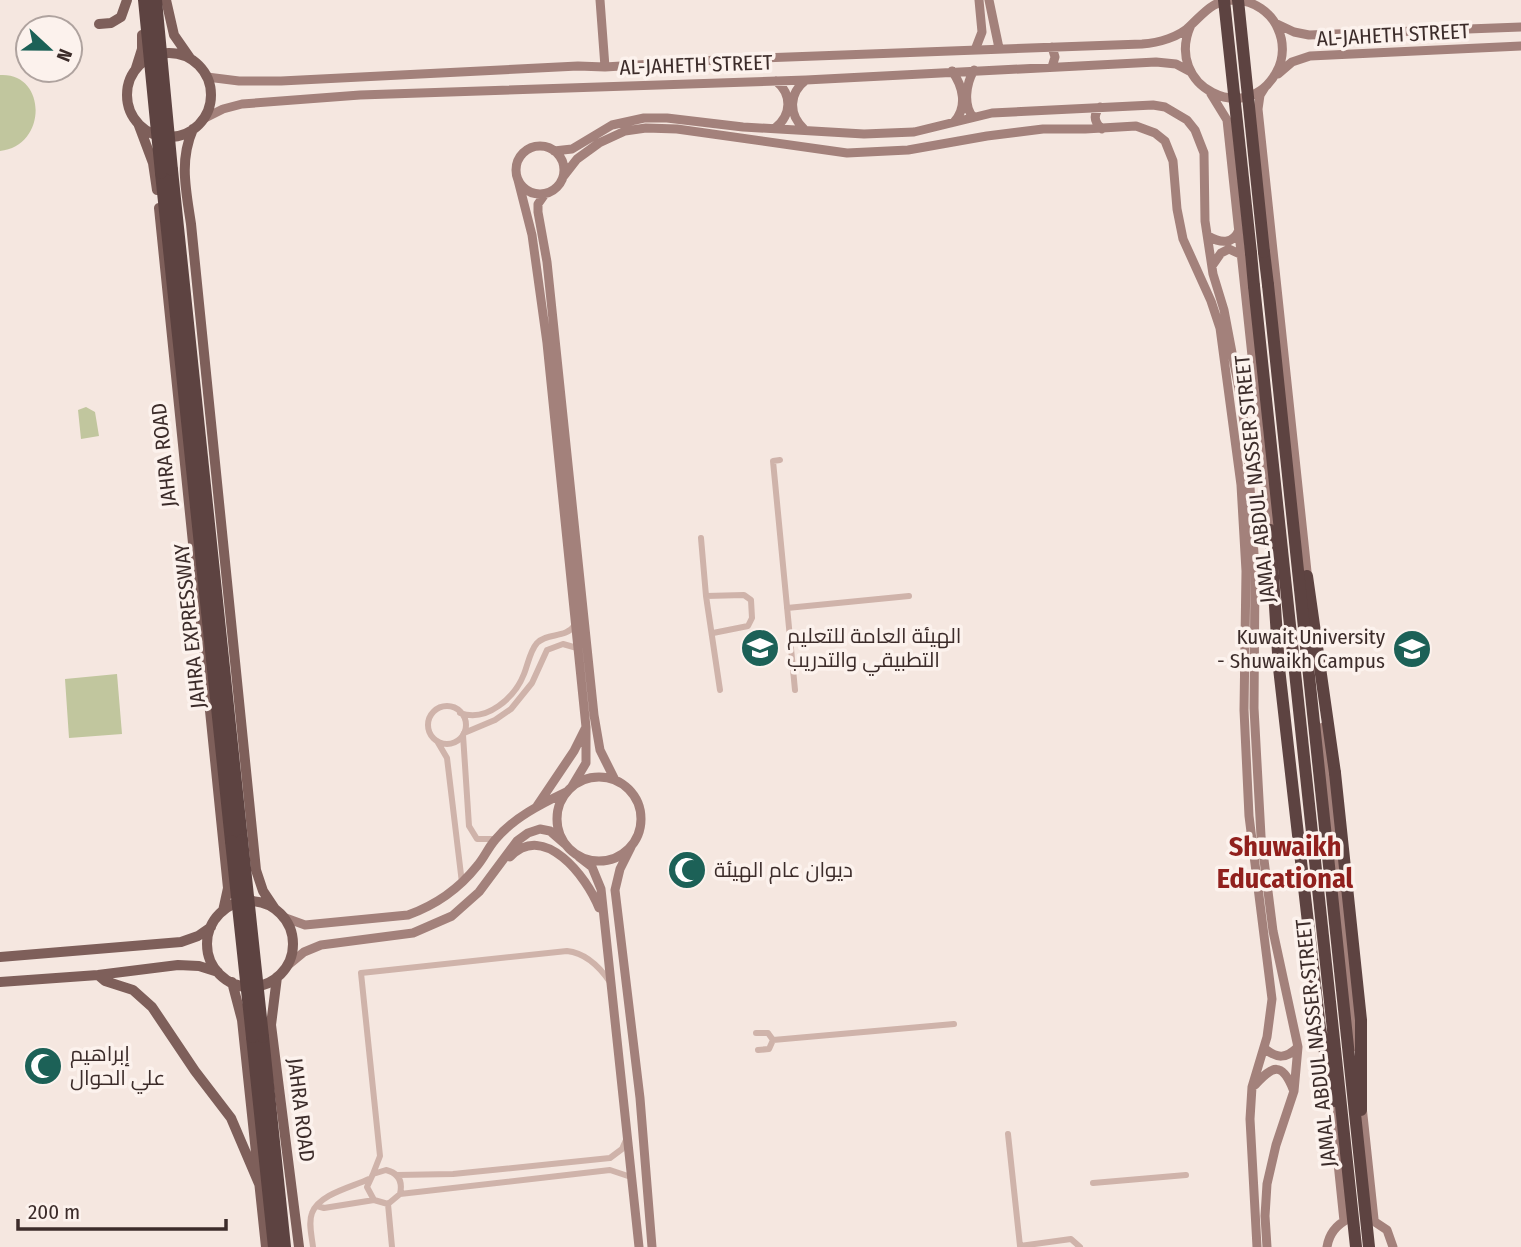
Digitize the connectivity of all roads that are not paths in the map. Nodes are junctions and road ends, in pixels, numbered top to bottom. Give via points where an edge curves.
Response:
1 (127, 0) edge
2 (138, 0) edge
3 (144, 0) edge
4 (156, 0) edge
5 (166, 0) edge
6 (600, 0) edge
7 (979, 0) edge
8 (989, 0) edge
9 (1224, 0) edge
10 (1238, 0) edge
11 (1251, 2) edge
12 (1209, 4) edge
13 (99, 24) dead end
14 (1276, 24) junction
15 (1191, 25) junction
16 (1521, 27) edge
17 (993, 30) junction
18 (982, 32) junction
19 (1366, 33) junction
20 (1521, 46) edge
21 (1052, 47) junction
22 (999, 48) junction
23 (975, 50) junction
24 (1361, 53) junction
25 (190, 58) junction
26 (650, 64) junction
27 (606, 67) junction
28 (1052, 67) junction
29 (136, 69) junction
30 (974, 70) junction
31 (951, 71) junction
32 (1191, 72) junction
33 (207, 77) junction
34 (1274, 77) junction
35 (806, 79) junction
36 (776, 81) junction
37 (649, 84) junction
38 (1265, 87) junction
39 (1210, 92) junction
40 (1084, 107) junction
41 (1100, 107) junction
42 (973, 117) junction
43 (203, 120) junction
44 (954, 122) junction
45 (138, 123) junction
46 (775, 128) junction
47 (193, 129) junction
48 (804, 129) junction
49 (1102, 129) junction
50 (1085, 130) junction
51 (848, 133) junction
52 (864, 134) junction
53 (554, 151) junction
54 (861, 152) junction
55 (847, 153) junction
56 (563, 177) junction
57 (518, 180) junction
58 (545, 194) junction
59 (1239, 230) junction
60 (1208, 236) junction
61 (1242, 255) junction
62 (1212, 266) junction
63 (780, 460) dead end
64 (566, 484) junction
65 (1270, 530) junction
66 (701, 538) dead end
67 (1307, 576) junction
68 (1250, 583) junction
69 (706, 596) junction
70 (909, 596) dead end
71 (1250, 606) junction
72 (787, 608) junction
73 (575, 625) junction
74 (713, 633) junction
75 (580, 644) junction
76 (720, 690) dead end
77 (795, 690) dead end
78 (460, 712) junction
79 (586, 727) junction
80 (463, 734) junction
81 (437, 741) junction
82 (615, 780) junction
83 (569, 790) junction
84 (537, 806) junction
85 (495, 839) junction
86 (565, 844) junction
87 (631, 847) junction
88 (579, 857) junction
89 (493, 876) junction
90 (462, 883) junction
91 (275, 909) junction
92 (223, 911) junction
93 (398, 916) junction
94 (602, 916) junction
95 (284, 917) junction
96 (211, 927) junction
97 (400, 935) junction
98 (152, 946) junction
99 (0, 957) edge
100 (169, 966) junction
101 (287, 966) junction
102 (219, 973) junction
103 (98, 975) junction
104 (276, 977) junction
105 (0, 982) edge
106 (232, 982) junction
107 (610, 984) junction
108 (626, 984) junction
109 (954, 1024) dead end
110 (756, 1033) dead end
111 (773, 1040) junction
112 (1298, 1047) junction
113 (1264, 1048) junction
114 (758, 1050) dead end
115 (1252, 1087) junction
116 (1294, 1091) junction
117 (1008, 1133) dead end
118 (627, 1138) junction
119 (1353, 1150) junction
120 (380, 1156) junction
121 (591, 1159) junction
122 (592, 1172) junction
123 (395, 1173) junction
124 (1186, 1175) dead end
125 (371, 1177) junction
126 (631, 1177) junction
127 (1093, 1183) dead end
128 (260, 1186) junction
129 (400, 1194) junction
130 (374, 1200) junction
131 (388, 1204) junction
132 (317, 1206) junction
133 (1374, 1219) junction
134 (1345, 1221) junction
135 (1265, 1246) edge
136 (1326, 1246) edge
137 (266, 1247) edge
138 (274, 1247) edge
139 (285, 1247) edge
140 (299, 1247) edge
141 (313, 1247) edge
142 (392, 1247) edge
143 (639, 1247) edge
144 (652, 1247) edge
145 (1080, 1247) edge
146 (1356, 1247) edge
147 (1369, 1247) edge
148 (1393, 1247) edge

1 - 13 main road via 121,17
2 - 29 main road via 143,41
3 - 138 highway, JAHRA EXPRESSWAY, bridge
4 - 139 highway, JAHRA EXPRESSWAY, bridge
5 - 25 main road via 174,35
6 - 27 street
7 - 18 street
8 - 17 street
9 - 119 highway, JAMAL ABDUL NASSER STREET, bridge
10 - 119 highway, JAMAL ABDUL NASSER STREET, bridge
11 - 12 street
11 - 14 street
12 - 15 street
14 - 19 street, AL-JAHETH STREET via 1309,35
14 - 34 street via 1282,53
15 - 21 street, AL-JAHETH STREET via 1150,44
15 - 32 street via 1185,48
16 - 19 street, AL-JAHETH STREET
17 - 18 street
17 - 22 street
18 - 23 street
19 - 24 street via 1360,41
20 - 24 street, AL-JAHETH STREET
21 - 22 street, AL-JAHETH STREET
21 - 28 street
22 - 23 street, AL-JAHETH STREET
23 - 26 street, AL-JAHETH STREET
24 - 34 street, AL-JAHETH STREET via 1303,58
25 - 29 main road via 158,54
25 - 33 main road
26 - 27 street, AL-JAHETH STREET
26 - 37 street via 644,74
27 - 33 street, AL-JAHETH STREET via 281,81
28 - 30 street, AL-JAHETH STREET
28 - 32 street, AL-JAHETH STREET via 1163,62
29 - 45 main road via 127,93
30 - 31 street, AL-JAHETH STREET
30 - 42 street via 967,87
31 - 35 street, AL-JAHETH STREET
31 - 44 street via 961,86 963,108
32 - 39 street
33 - 43 main road via 211,95
34 - 38 street
35 - 36 street, AL-JAHETH STREET
35 - 48 street via 792,101 794,117
36 - 37 street, AL-JAHETH STREET
36 - 46 street via 788,104 786,116
37 - 43 street, AL-JAHETH STREET via 242,104
38 - 39 street via 1238,98
38 - 67 street via 1258,109
39 - 59 street via 1227,120
40 - 41 street
40 - 42 street
40 - 50 street via 1089,116
41 - 49 street via 1095,116
41 - 60 street via 1165,107 1195,130 1205,153
42 - 44 street
43 - 47 main road
44 - 52 street via 914,132
45 - 47 main road via 161,136
45 - 92 main road, JAHRA ROAD via 155,178 228,888
46 - 48 street
46 - 53 street via 644,118 612,125 572,149
47 - 91 main road via 183,174 256,870
48 - 51 street
49 - 50 street
49 - 68 street via 1145,128 1165,141 1173,160 1183,239 1220,328
50 - 54 street via 1043,129 908,150
51 - 52 street
51 - 55 street via 852,141
52 - 54 street via 858,140
53 - 56 street via 563,165
53 - 57 street via 541,146 523,153 517,164
54 - 55 street
55 - 56 street via 646,128 625,131 599,143
56 - 58 street
57 - 58 street via 529,192
57 - 64 street via 537,264
58 - 64 street via 538,212 547,262
59 - 60 street via 1226,242
59 - 61 street
60 - 62 street
61 - 62 street via 1229,249 1220,253
61 - 65 street
62 - 68 street via 1248,453
63 - 72 street via 773,461 783,527
64 - 73 street
64 - 75 street
65 - 119 highway, bridge via 1279,668 1320,1028
65 - 134 street
66 - 69 street
67 - 119 highway, bridge via 1335,773 1361,1020 1363,1081
67 - 133 street
68 - 71 street
69 - 74 street
69 - 74 street via 744,595 751,600 748,626
70 - 72 street
71 - 112 street via 1261,836 1273,931
71 - 113 street via 1244,710 1250,816 1272,999
72 - 77 street
73 - 75 street
73 - 78 street via 567,633 538,642 518,686 499,706 475,716
74 - 76 street
75 - 79 street
75 - 80 street via 547,650 532,683 511,709
75 - 82 street via 597,739
78 - 80 street via 465,722
78 - 81 street via 443,707 433,713 428,726
79 - 83 street via 586,762
79 - 84 street
80 - 81 street via 448,744
80 - 85 street via 468,826 477,839
81 - 90 street via 447,758
82 - 83 street via 591,778
82 - 87 street via 633,793 642,817
83 - 84 street
83 - 86 street via 557,818
84 - 85 street
85 - 90 street
86 - 88 street
86 - 89 street via 550,831 528,833
87 - 88 street via 607,861
87 - 108 street via 615,890
88 - 94 street via 597,877
89 - 94 street via 515,852 543,845 580,876
89 - 97 street via 452,916
90 - 93 street via 443,900
91 - 92 main road via 245,901
91 - 95 main road
92 - 96 main road
93 - 95 street via 305,925
93 - 97 street
94 - 107 street
95 - 101 main road via 293,944
96 - 98 main road via 191,939
96 - 102 main road via 208,951
97 - 101 street via 321,945
98 - 99 main road
98 - 100 main road via 173,952 175,959
100 - 102 main road
100 - 103 main road
101 - 104 main road
102 - 106 main road
103 - 105 main road
103 - 128 main road via 133,990 152,1007 231,1118
104 - 106 main road via 255,986
104 - 140 main road, JAHRA ROAD via 271,1024
106 - 128 main road via 242,1020
107 - 108 street
107 - 118 street
107 - 120 street via 591,960 567,951 361,973
108 - 144 street
109 - 111 street
110 - 111 street via 768,1033
111 - 114 street via 769,1049
112 - 113 street via 1280,1057
112 - 116 street
113 - 115 street
115 - 116 street via 1268,1070 1281,1069
115 - 135 street via 1250,1119
116 - 135 street via 1267,1184
117 - 145 street via 1020,1246 1071,1239
118 - 121 street via 615,1155
118 - 126 street
119 - 146 highway, JAMAL ABDUL NASSER STREET, bridge
119 - 147 highway, JAMAL ABDUL NASSER STREET, bridge
120 - 123 street
120 - 125 street
121 - 122 street
121 - 123 street via 453,1174
122 - 126 street via 617,1171
122 - 129 street
123 - 125 street via 386,1170
123 - 129 street via 401,1181
124 - 127 street
125 - 130 street via 367,1187
125 - 132 street
126 - 143 street
128 - 137 main road
129 - 131 street
130 - 131 street
130 - 132 street via 324,1209
131 - 142 street
132 - 141 street via 312,1211
133 - 134 street
133 - 148 street via 1387,1230
134 - 136 street

